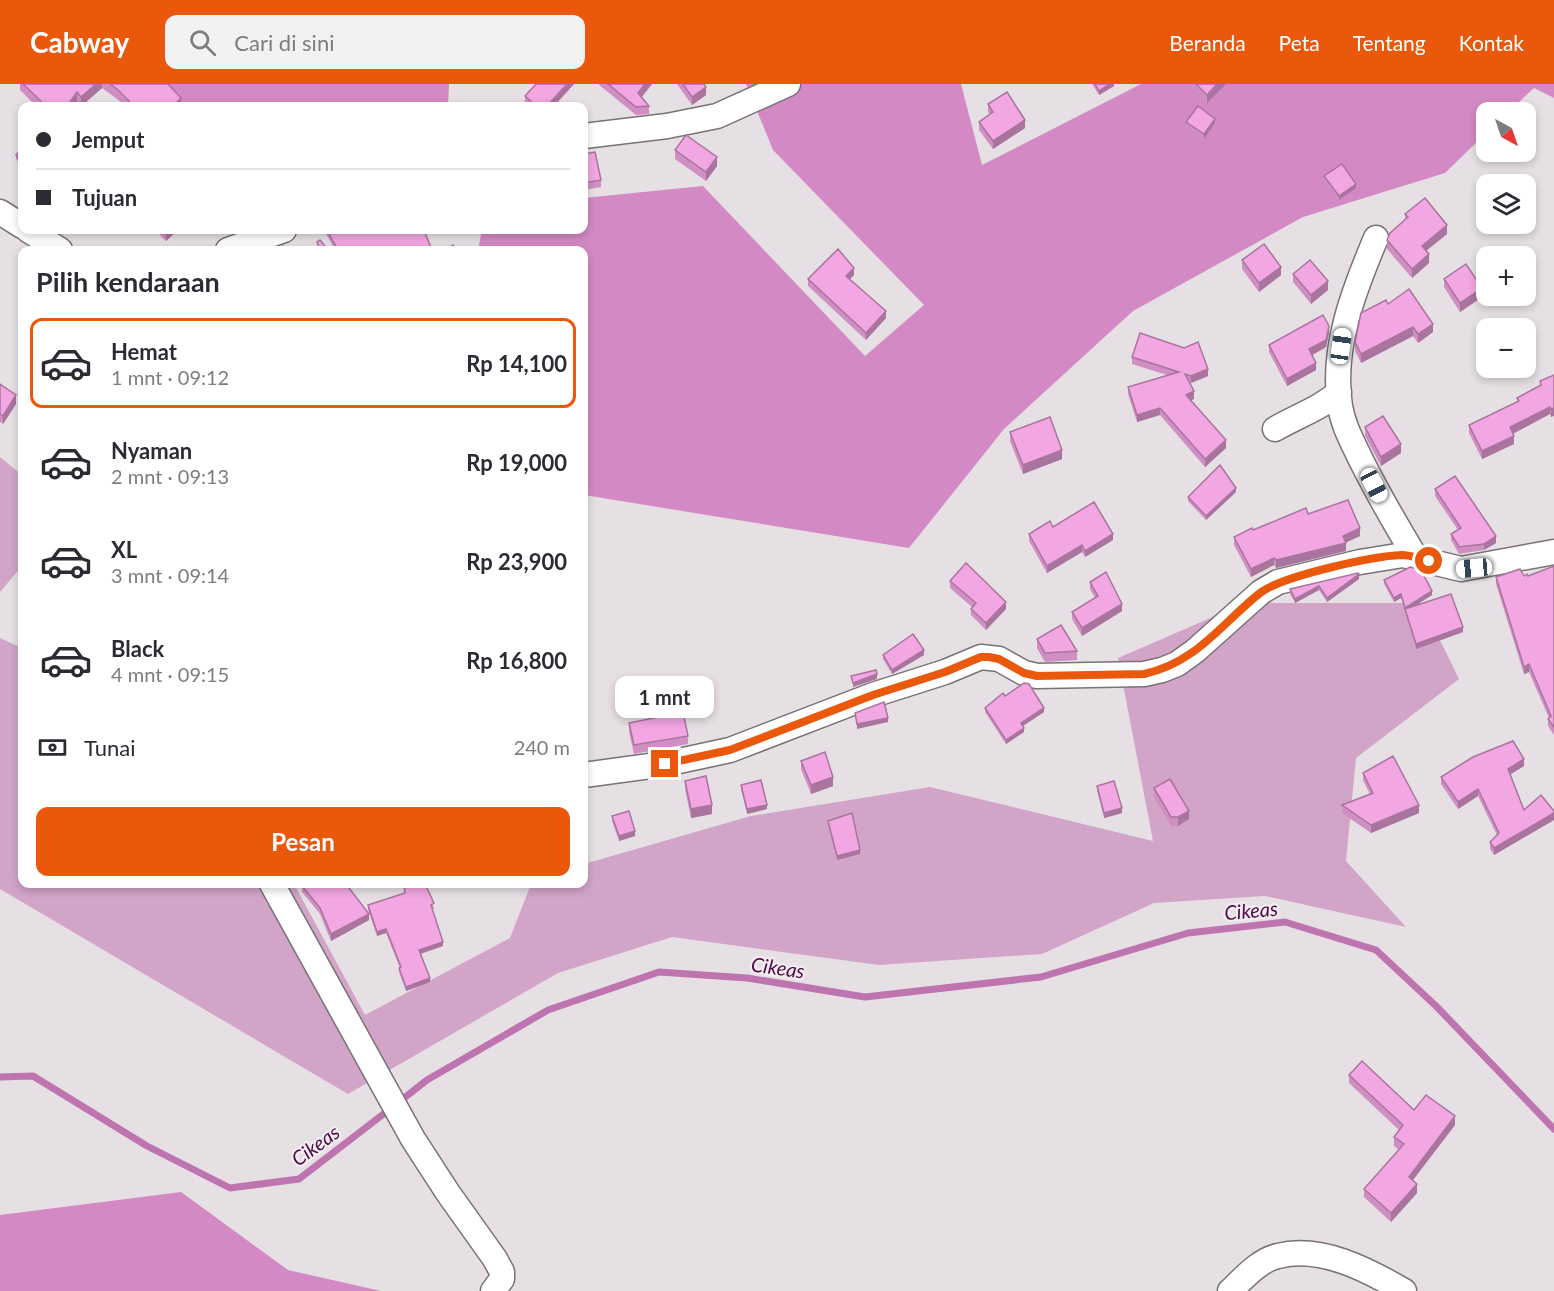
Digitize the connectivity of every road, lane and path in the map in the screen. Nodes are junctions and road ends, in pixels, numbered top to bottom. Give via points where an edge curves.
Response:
1 (788, 84) edge
2 (588, 136) edge
3 (0, 212) edge
4 (18, 223) edge
5 (34, 234) edge
6 (273, 234) edge
7 (1377, 238) dead end
8 (54, 246) edge
9 (239, 246) edge
10 (1339, 392) junction
11 (1275, 429) dead end
12 (1554, 552) edge
13 (1416, 558) junction
14 (588, 775) edge
15 (274, 888) edge
16 (493, 1291) edge
17 (1230, 1291) edge
18 (1404, 1291) edge

1 - 2 street via 717,116
3 - 4 street
5 - 8 street
6 - 9 street
7 - 10 street via 1355,286 1343,333
10 - 11 street via 1325,405
10 - 13 street via 1346,430
12 - 13 street via 1461,569
13 - 14 street via 1403,555 1360,562 1278,582 1261,592 1195,651 1162,670 1144,674 1037,676 999,659 981,657 730,750
15 - 16 street via 413,1139 495,1259 502,1279
17 - 18 street via 1256,1267 1277,1256 1295,1254 1337,1258

